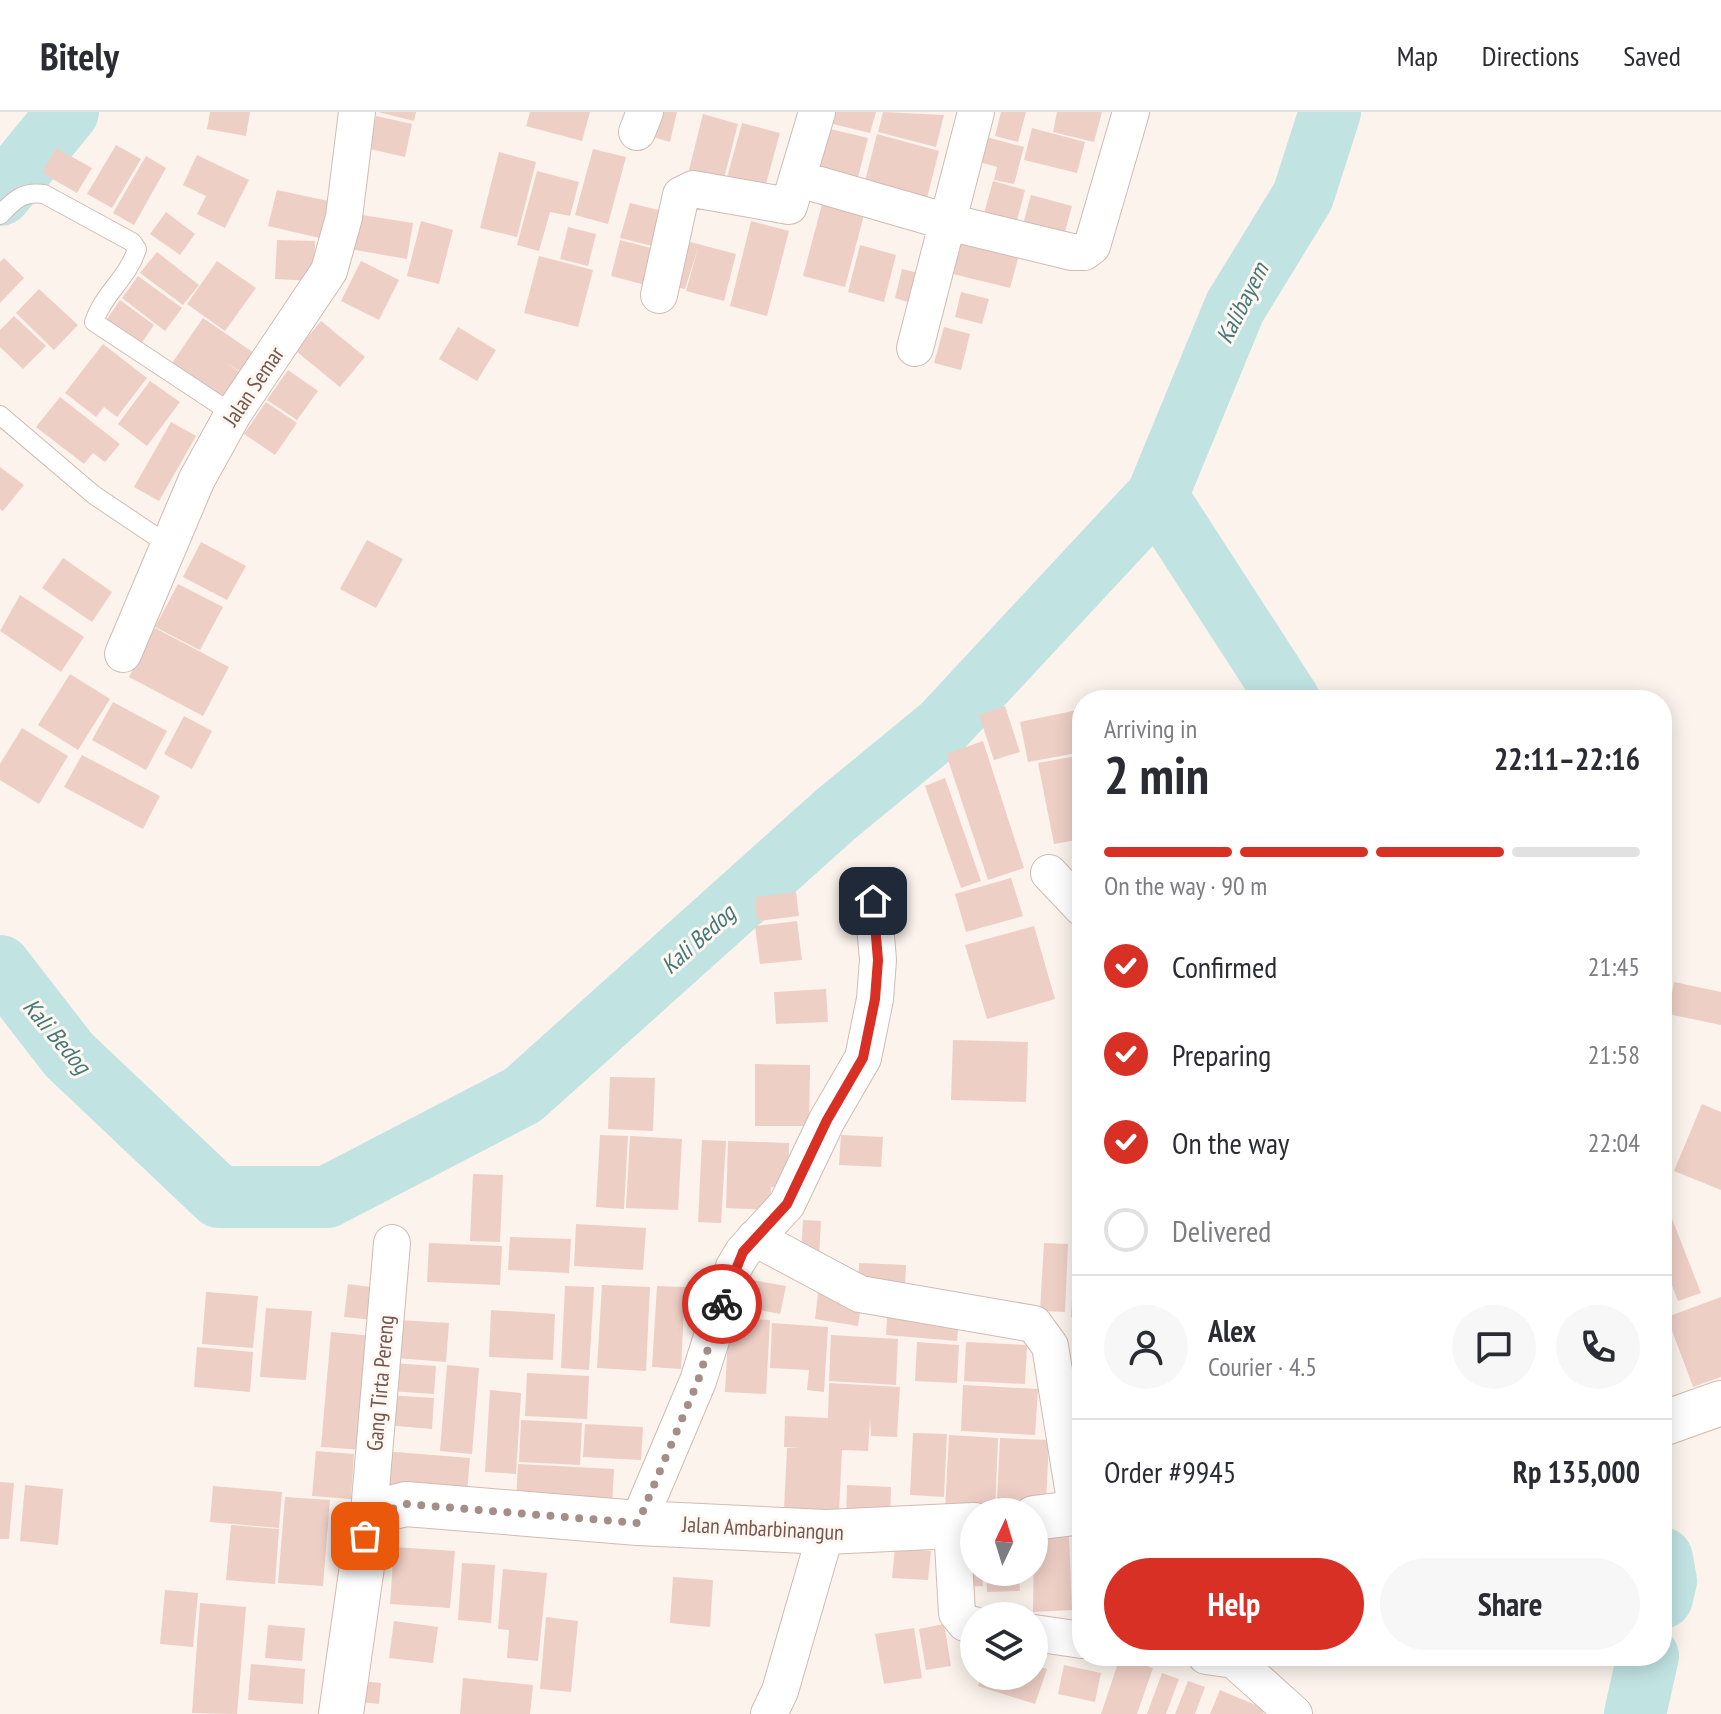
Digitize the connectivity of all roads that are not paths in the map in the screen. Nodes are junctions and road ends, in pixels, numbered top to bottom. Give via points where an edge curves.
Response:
1 (357, 112) edge
2 (817, 112) edge
3 (976, 112) edge
4 (1131, 112) edge
5 (799, 179) junction
6 (0, 215) edge
7 (948, 222) junction
8 (659, 295) dead end
9 (915, 348) dead end
10 (233, 414) junction
11 (2, 422) edge
12 (167, 544) junction
13 (123, 654) dead end
14 (1049, 873) dead end
15 (1072, 897) edge
16 (873, 901) dead end
17 (755, 1238) junction
18 (392, 1243) dead end
19 (1072, 1470) edge
20 (1072, 1513) edge
21 (1048, 1516) edge
22 (638, 1523) junction
23 (368, 1524) junction
24 (960, 1526) edge
25 (826, 1532) junction
26 (960, 1570) edge
27 (960, 1617) edge
28 (1048, 1635) edge
29 (1072, 1639) edge
30 (1241, 1666) edge
31 (341, 1714) edge
32 (769, 1714) edge
33 (1294, 1714) edge

1 - 10 street, Jalan Semar via 344,217 329,271
2 - 5 street
3 - 7 street
4 - 7 street via 1088,250 1072,252
5 - 7 street
5 - 8 street via 786,208 685,191
6 - 10 lane via 30,192 44,194 132,242 137,249 131,268 94,322
7 - 9 street
10 - 12 street, Jalan Semar
11 - 12 lane via 94,495
12 - 13 street, Jalan Semar
14 - 15 street
16 - 17 street via 878,960 863,1058 792,1195
17 - 19 street via 860,1294 1034,1324 1054,1363
17 - 22 street via 727,1284 698,1381
18 - 23 street, Gang Tirta Pereng
20 - 21 main road
22 - 23 main road, Jalan Ambarbinangun via 406,1504 382,1510
22 - 25 main road, Jalan Ambarbinangun
23 - 31 main road
24 - 25 main road, Jalan Ambarbinangun
25 - 32 street
26 - 27 street
28 - 29 street
30 - 33 street

